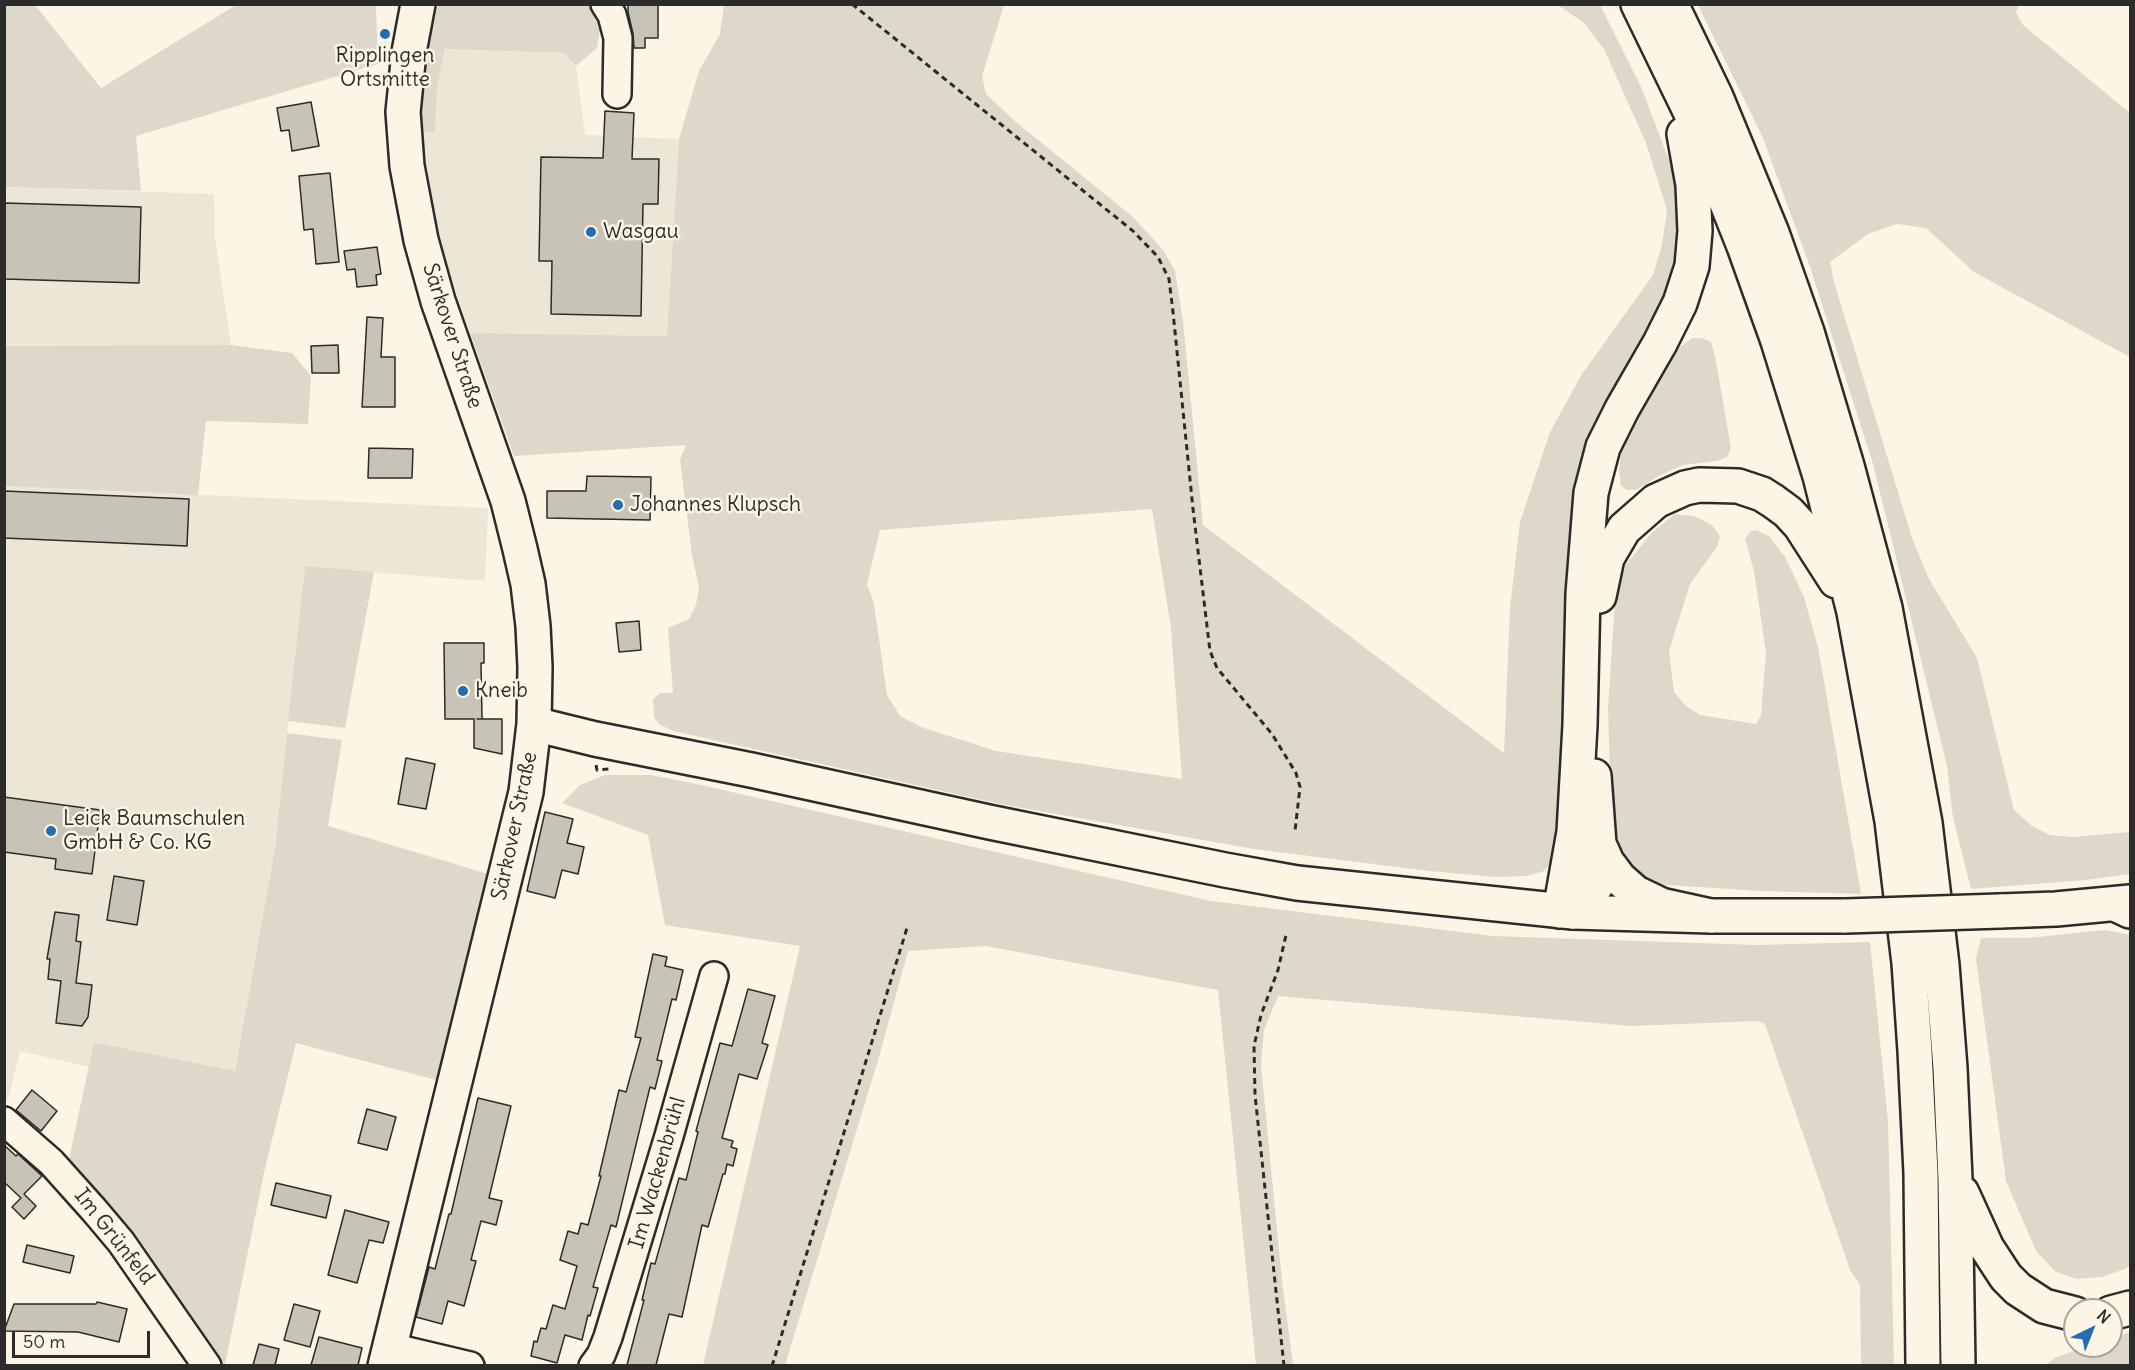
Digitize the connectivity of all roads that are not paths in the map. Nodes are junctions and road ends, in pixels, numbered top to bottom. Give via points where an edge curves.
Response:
1 (418, 4) edge
2 (605, 4) edge
3 (1638, 4) edge
4 (1671, 4) edge
5 (1670, 71) junction
6 (617, 94) dead end
7 (1854, 612) junction
8 (534, 724) junction
9 (1599, 844) junction
10 (2125, 906) edge
11 (1567, 912) junction
12 (1711, 916) junction
13 (714, 976) dead end
14 (4, 1121) edge
15 (1955, 1179) junction
16 (2063, 1311) edge
17 (388, 1356) edge
18 (207, 1365) edge
19 (470, 1365) edge
20 (593, 1365) edge
21 (1923, 1365) edge
22 (1958, 1365) edge

1 - 8 main road, Särkover Straße via 403,112 407,166 438,302 508,501 528,584 535,667
2 - 6 street via 618,38
3 - 5 main road
4 - 15 main road via 1716,97 1772,233 1807,332 1885,608 1925,823 1944,988
5 - 7 main road via 1744,246 1778,341 1820,476
5 - 11 main road via 1693,185 1692,266 1680,303 1604,447 1591,493
7 - 9 main road via 1800,525 1762,494 1738,486 1699,485 1656,501 1633,519 1607,558 1598,597 1593,728
7 - 21 main road via 1892,821 1909,963 1921,1173
8 - 11 main road via 1225,870 1297,883
8 - 17 main road, Särkover Straße via 524,803
9 - 11 main road via 1597,884 1585,902
9 - 12 main road via 1619,878 1636,893 1661,905
10 - 12 main road, bridge via 1846,916
11 - 12 main road
13 - 20 street, Im Wackenbrühl via 612,1326
14 - 18 street, Im Grünfeld via 58,1168 94,1209
15 - 16 main road via 1987,1248 2006,1277 2044,1306
15 - 22 main road
17 - 19 street

